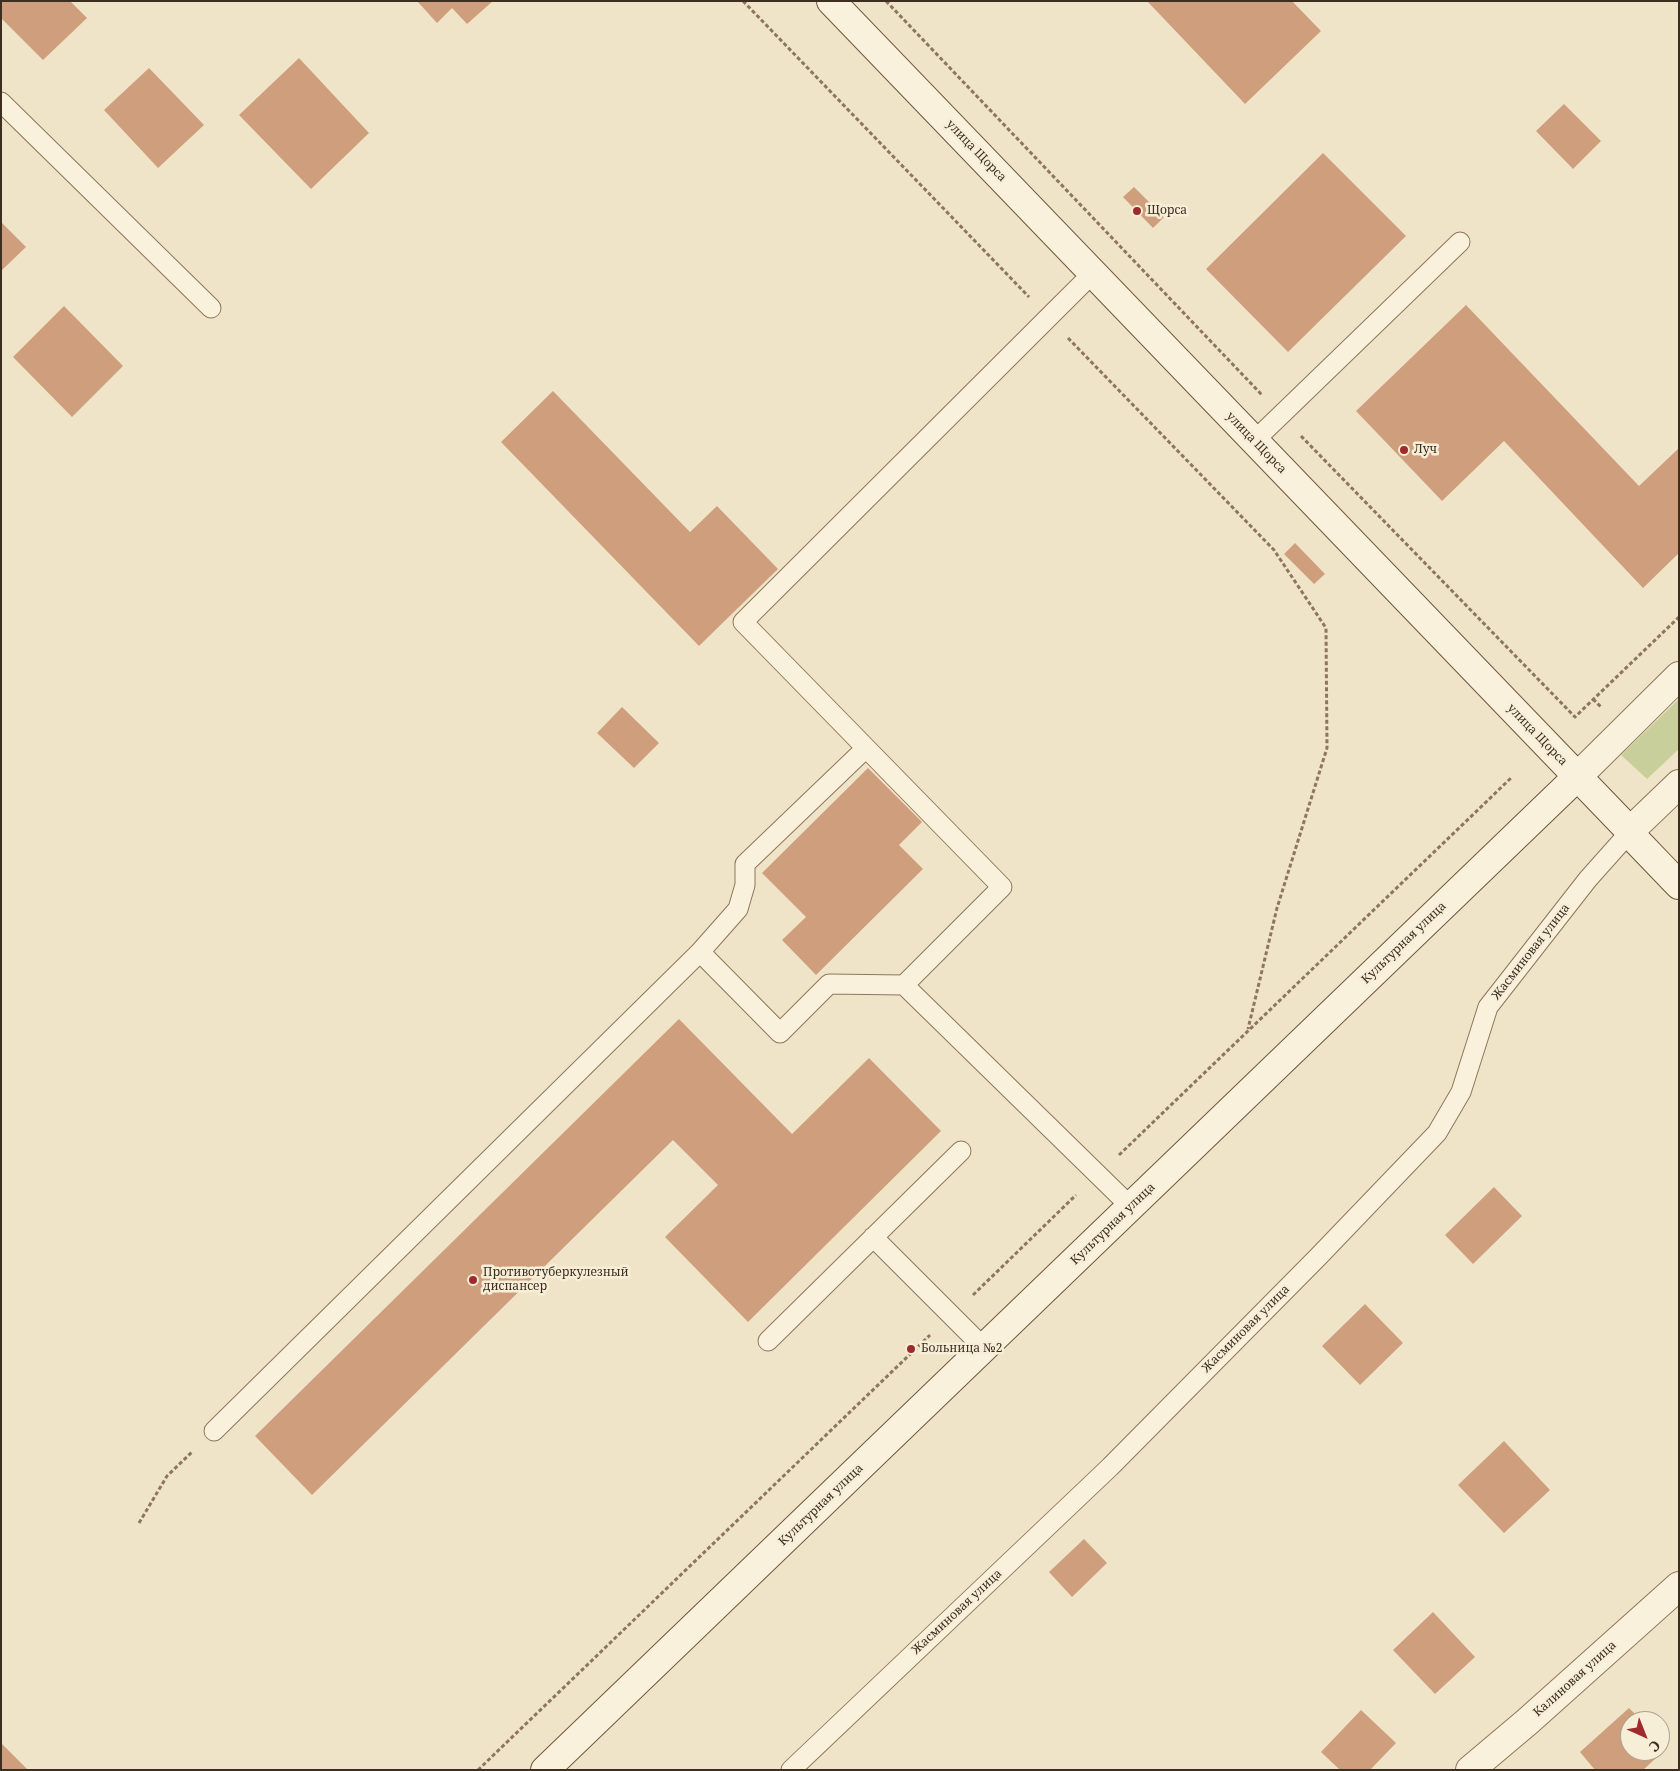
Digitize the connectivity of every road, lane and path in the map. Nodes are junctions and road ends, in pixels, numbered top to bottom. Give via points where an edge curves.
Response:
1 (743, 1) edge
2 (831, 1) edge
3 (886, 1) edge
4 (1, 102) edge
5 (1460, 242) dead end
6 (1092, 273) junction
7 (211, 308) dead end
8 (1048, 317) junction
9 (1281, 415) junction
10 (1254, 441) junction
11 (1679, 617) edge
12 (1679, 676) edge
13 (866, 748) junction
14 (1578, 776) junction
15 (1511, 778) dead end
16 (1679, 784) edge
17 (1630, 832) junction
18 (1679, 884) edge
19 (700, 952) junction
20 (904, 985) junction
21 (1248, 1031) junction
22 (961, 1151) dead end
23 (1098, 1175) junction
24 (1130, 1206) junction
25 (872, 1237) junction
26 (952, 1315) junction
27 (768, 1341) dead end
28 (984, 1348) junction
29 (214, 1431) joint
30 (138, 1522) dead end
31 (1679, 1586) edge
32 (478, 1770) edge
33 (546, 1770) edge
34 (790, 1770) edge
35 (1470, 1770) edge

1 - 8 path
2 - 6 street, улица Щорса
3 - 9 path
4 - 7 lane
5 - 9 lane
6 - 8 lane
6 - 10 street, улица Щорса
8 - 13 lane via 743,622
8 - 21 path via 1274,550 1326,628 1327,748 1278,908
9 - 10 lane
9 - 11 path via 1575,717
10 - 14 street, улица Щорса
12 - 14 street, Культурная улица
13 - 19 lane via 745,864 745,885 738,909
13 - 20 lane via 1002,887
14 - 17 street, улица Щорса
14 - 24 street, Культурная улица
15 - 21 path
16 - 17 street
17 - 18 street, улица Щорса
17 - 34 lane, Жасминовая улица via 1588,879 1488,1008 1461,1092 1437,1133 1110,1468
19 - 20 lane via 780,1033 829,984
19 - 29 lane
20 - 23 lane
21 - 23 path
22 - 25 lane
23 - 24 lane
23 - 26 path
24 - 28 street, Культурная улица
25 - 26 lane
25 - 27 lane
26 - 28 lane
26 - 32 path
28 - 33 street, Культурная улица
29 - 30 path via 167,1476
31 - 35 street, Калиновая улица

